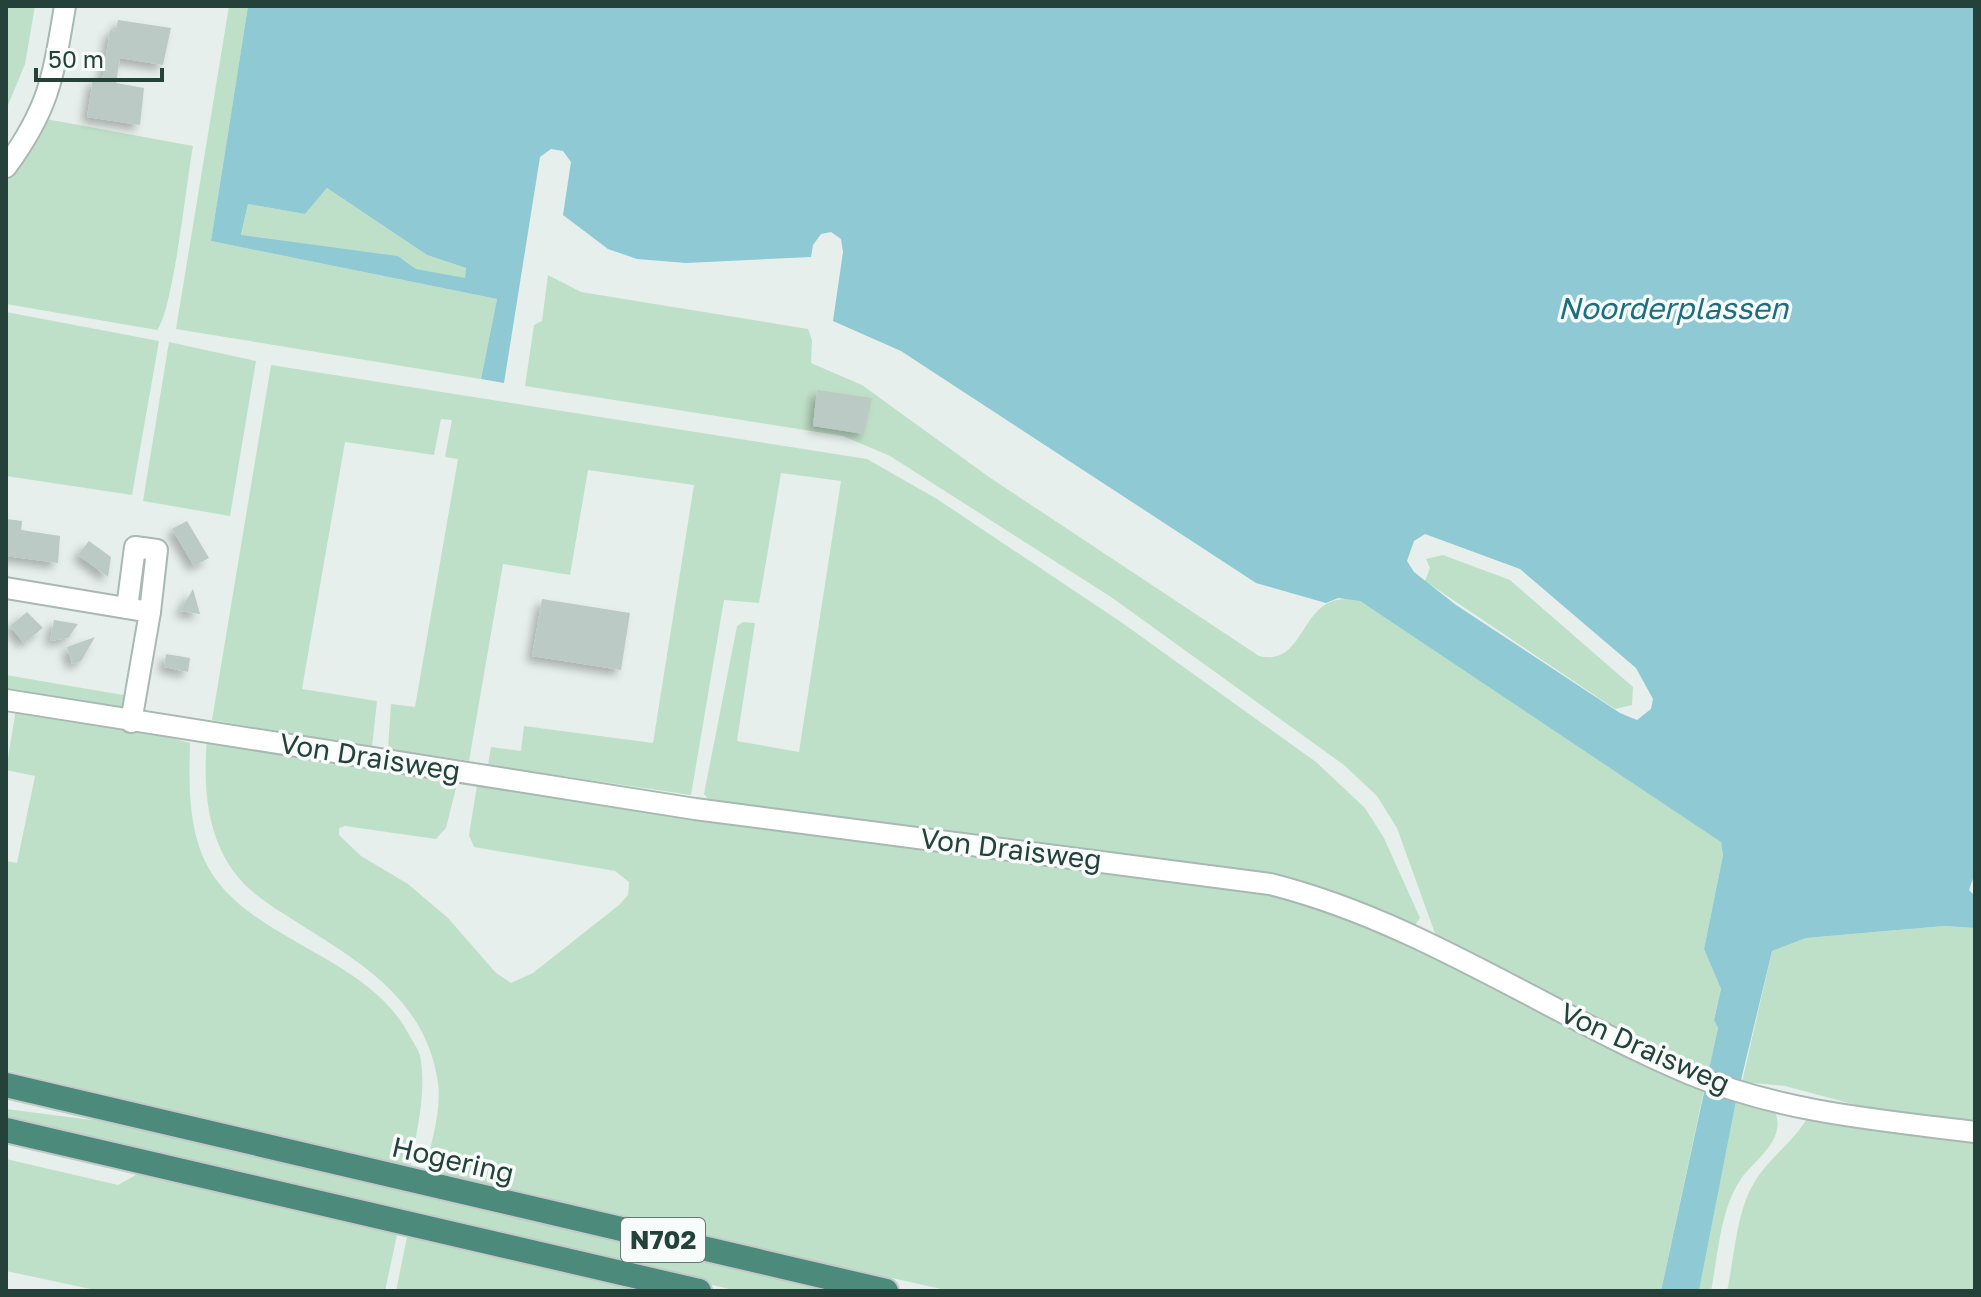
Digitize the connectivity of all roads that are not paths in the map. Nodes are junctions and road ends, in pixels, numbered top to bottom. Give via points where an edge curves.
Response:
1 (65, 6) edge
2 (6, 167) edge
3 (6, 588) edge
4 (127, 608) junction
5 (150, 612) junction
6 (6, 700) edge
7 (131, 722) junction
8 (6, 1085) edge
9 (6, 1130) edge
10 (1975, 1132) edge
11 (699, 1291) edge
12 (886, 1291) edge

1 - 2 street via 41,112
3 - 4 street
4 - 5 street
4 - 5 street via 135,547 157,550
5 - 7 street
6 - 7 street, Von Draisweg
7 - 10 street, Von Draisweg via 695,809 1270,884 1356,910 1420,937 1615,1041 1694,1075 1819,1113
8 - 12 highway, Hogering / N702
9 - 11 highway, N702

